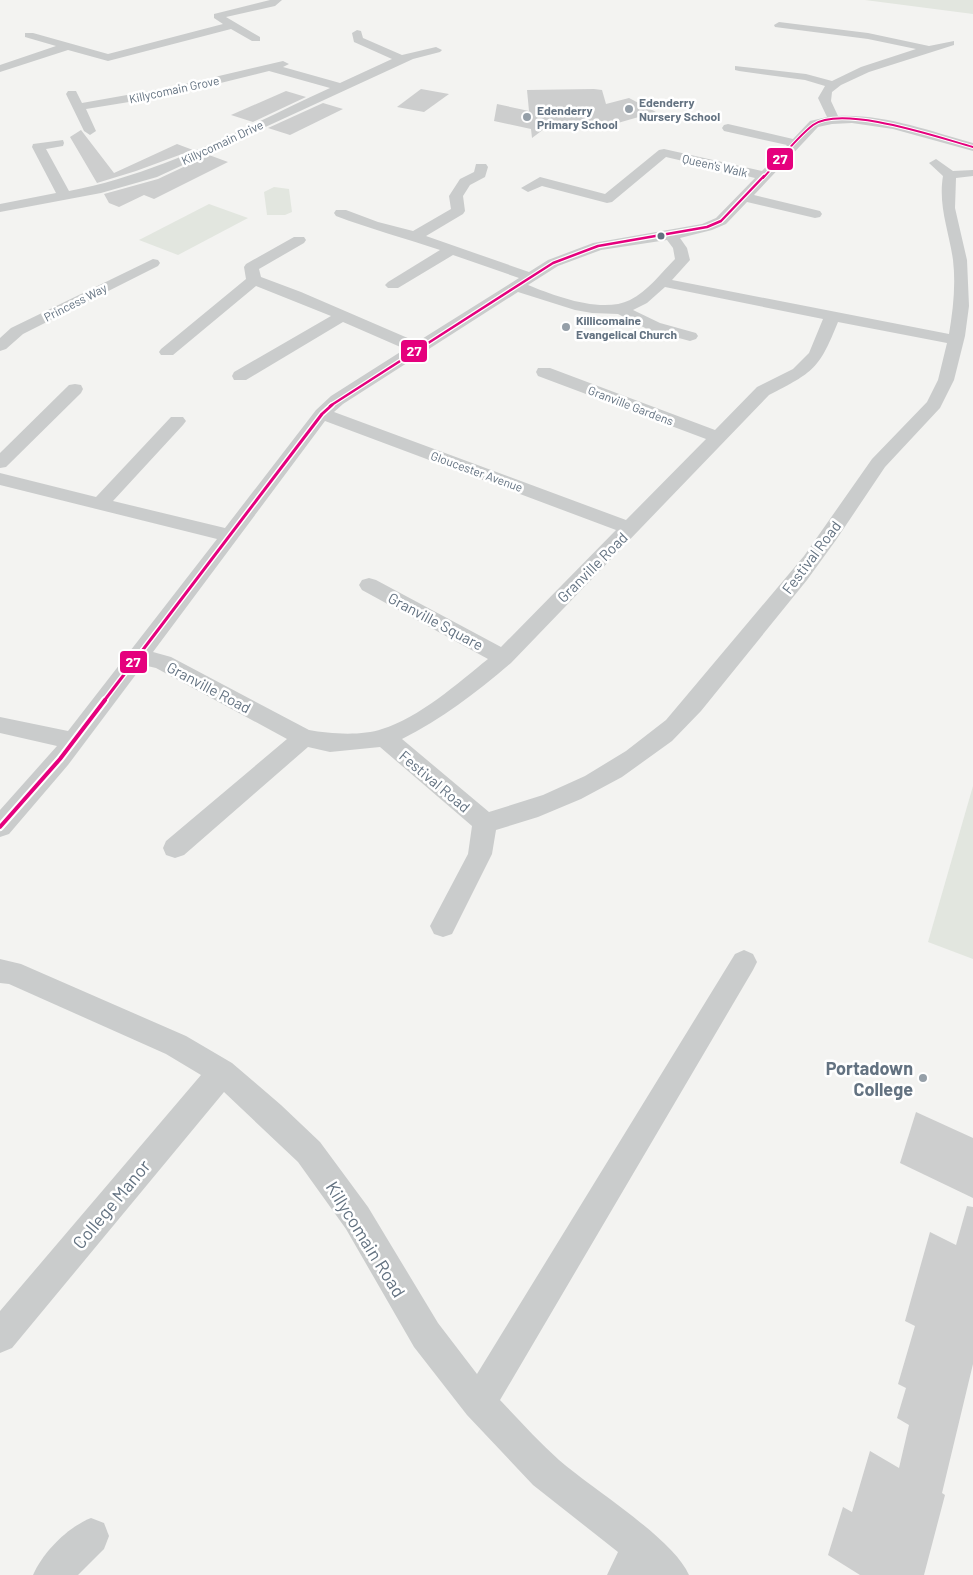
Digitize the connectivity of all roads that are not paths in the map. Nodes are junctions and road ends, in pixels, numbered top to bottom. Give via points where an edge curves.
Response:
1 (277, 0) edge
2 (214, 15) joint
3 (233, 25) junction
4 (779, 25) dead end
5 (357, 33) dead end
6 (29, 35) dead end
7 (256, 39) dead end
8 (950, 43) dead end
9 (68, 46) junction
10 (930, 49) junction
11 (436, 50) dead end
12 (401, 59) junction
13 (283, 64) dead end
14 (268, 67) junction
15 (739, 68) dead end
16 (0, 69) edge
17 (835, 85) junction
18 (342, 87) junction
19 (72, 93) dead end
20 (78, 107) junction
21 (834, 119) junction
22 (728, 128) dead end
23 (90, 131) dead end
24 (58, 143) dead end
25 (796, 143) junction
26 (973, 148) edge
27 (936, 163) dead end
28 (481, 167) dead end
29 (969, 173) dead end
30 (950, 175) junction
31 (766, 176) junction
32 (528, 188) dead end
33 (64, 196) junction
34 (745, 197) junction
35 (0, 208) edge
36 (341, 213) dead end
37 (815, 214) dead end
38 (670, 234) junction
39 (415, 236) junction
40 (299, 240) dead end
41 (452, 249) junction
42 (153, 262) dead end
43 (254, 280) junction
44 (523, 281) junction
45 (660, 282) junction
46 (393, 285) dead end
47 (967, 288) edge
48 (622, 309) junction
49 (342, 316) junction
50 (832, 316) junction
51 (690, 336) dead end
52 (956, 340) junction
53 (0, 346) edge
54 (418, 349) junction
55 (167, 352) dead end
56 (561, 359) dead end
57 (240, 376) dead end
58 (75, 389) dead end
59 (322, 414) junction
60 (177, 421) dead end
61 (717, 437) junction
62 (0, 463) edge
63 (0, 479) edge
64 (100, 504) junction
65 (631, 529) junction
66 (231, 536) junction
67 (369, 585) dead end
68 (139, 656) junction
69 (503, 658) junction
70 (6, 732) edge
71 (304, 738) junction
72 (386, 738) junction
73 (74, 741) junction
74 (485, 823) junction
75 (0, 827) edge
76 (175, 848) dead end
77 (443, 926) dead end
78 (744, 962) dead end
79 (4, 968) edge
80 (222, 1072) junction
81 (0, 1336) edge
82 (479, 1403) junction
83 (91, 1536) dead end
84 (633, 1561) edge
85 (52, 1575) edge
86 (670, 1575) edge

1 - 2 street via 271,4
2 - 3 street
3 - 7 street
3 - 9 street via 108,58
4 - 10 street via 809,32 877,38
5 - 12 street via 358,40
6 - 9 street
8 - 10 street
9 - 16 street
10 - 17 street via 853,75
11 - 12 street, Killycomain Drive
12 - 18 street, Killycomain Drive
13 - 14 street, Killycomain Grove
14 - 18 street, Killycomain Grove
14 - 20 street, Killycomain Grove via 172,90
15 - 17 street
17 - 21 street via 827,90 824,97
18 - 33 street, Killycomain Drive via 152,174
19 - 20 street
20 - 23 street
21 - 25 street via 814,124
21 - 26 street via 870,120
22 - 25 street
24 - 33 street via 38,147
25 - 31 street
27 - 30 street
28 - 39 street via 480,174 465,182 456,196 458,210
29 - 30 street
30 - 47 street, Festival Road via 948,213
31 - 32 street, Queen's Walk via 664,153 607,199 540,181
31 - 34 street
33 - 35 street, Killycomain Drive
34 - 37 street
34 - 38 street via 722,221
36 - 39 street
38 - 44 street via 598,246 553,263
38 - 45 street via 680,248 682,260
39 - 41 street
40 - 43 street via 250,267
41 - 44 street
41 - 46 street
42 - 53 street, Princess Way via 17,331
43 - 49 street
43 - 55 street
44 - 48 street via 539,295 594,309
44 - 54 street
45 - 48 street via 634,305
45 - 50 street
47 - 52 street, Festival Road
48 - 51 street via 633,318 659,329
49 - 54 street
49 - 57 street
50 - 52 street
50 - 61 street, Granville Road via 816,355 799,373 763,390
52 - 74 street, Festival Road via 945,383 931,410 880,461 822,546 688,710 654,744 588,786 522,814
54 - 59 street via 337,400
56 - 61 street, Granville Gardens via 539,376
58 - 62 street
59 - 65 street, Gloucester Avenue
59 - 66 street
60 - 64 street
61 - 65 street, Granville Road
63 - 64 street
64 - 66 street
65 - 69 street, Granville Road
66 - 68 street
67 - 69 street, Granville Square
68 - 71 street, Granville Road via 163,662
68 - 73 street
69 - 72 street, Granville Road via 465,690 419,721
70 - 73 street
71 - 72 street, Granville Road via 330,744
71 - 76 street
72 - 74 street, Festival Road
73 - 75 street
74 - 77 street, Festival Road via 480,854
78 - 82 street
79 - 80 street, Killycomain Road via 176,1045
80 - 81 street, College Manor
80 - 82 street, Killycomain Road via 309,1152 357,1218 426,1335
82 - 84 street, Killycomain Road
83 - 85 street
84 - 86 street, Killycomain Road

